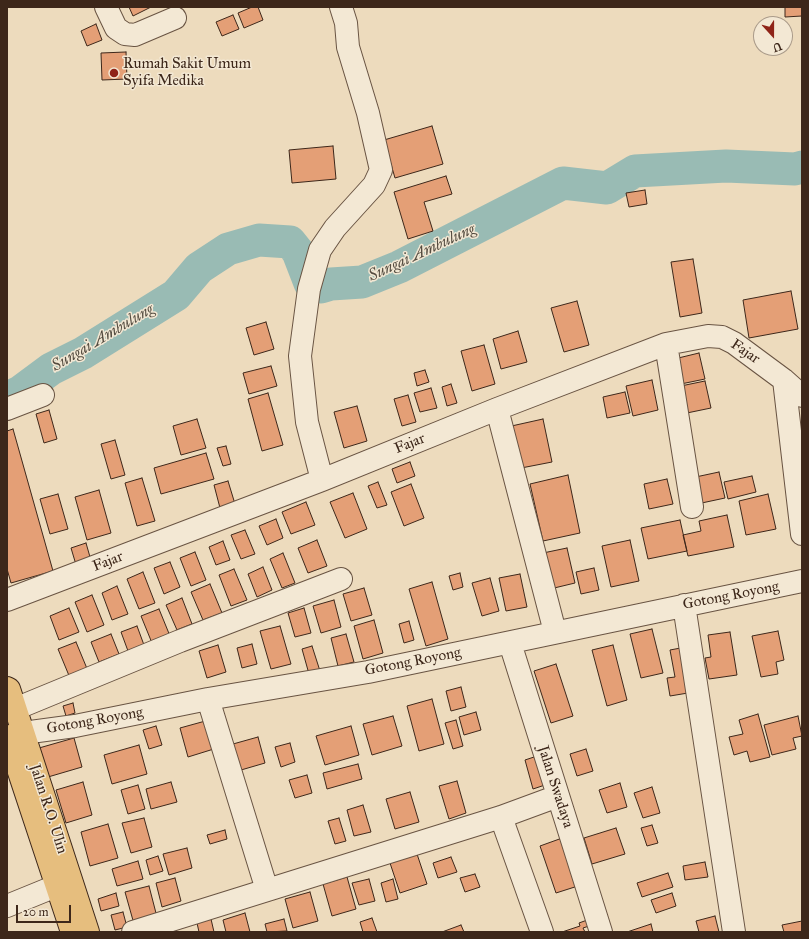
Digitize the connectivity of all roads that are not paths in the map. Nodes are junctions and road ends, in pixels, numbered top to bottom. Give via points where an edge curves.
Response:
1 (106, 7) edge
2 (341, 7) edge
3 (175, 18) dead end
4 (666, 344) junction
5 (784, 380) junction
6 (43, 395) dead end
7 (802, 396) edge
8 (7, 409) edge
9 (497, 409) junction
10 (322, 480) junction
11 (692, 507) dead end
12 (802, 534) edge
13 (341, 579) dead end
14 (802, 581) edge
15 (7, 600) edge
16 (684, 605) junction
17 (555, 632) junction
18 (510, 643) junction
19 (7, 688) edge
20 (208, 699) junction
21 (15, 709) junction
22 (15, 735) edge
23 (558, 796) junction
24 (36, 800) junction
25 (501, 817) junction
26 (56, 886) junction
27 (268, 890) junction
28 (7, 906) edge
29 (72, 932) edge
30 (88, 932) edge
31 (133, 932) edge
32 (542, 932) edge
33 (601, 932) edge
34 (734, 932) edge

1 - 3 street via 116,28 125,34 135,35
2 - 10 street via 346,23 348,46 370,120 381,170 374,185 335,228 320,250 309,289 300,356 307,422
4 - 5 street, Fajar via 708,336 722,337
4 - 9 street, Fajar
4 - 11 street
5 - 7 street, Fajar
5 - 12 street
6 - 8 street
9 - 10 street, Fajar
9 - 17 street
10 - 15 street, Fajar
13 - 21 street
14 - 16 street, Gotong Royong
16 - 17 street, Gotong Royong
16 - 34 street
17 - 18 street, Gotong Royong
18 - 20 street, Gotong Royong via 368,672
18 - 23 street, Jalan Swadaya
19 - 21 main road, Jalan R.O. Ulin
20 - 22 street, Gotong Royong via 75,726
20 - 27 street
21 - 22 main road, Jalan R.O. Ulin
22 - 24 main road, Jalan R.O. Ulin
23 - 25 street
23 - 33 street, Jalan Swadaya
24 - 26 main road, Jalan R.O. Ulin
24 - 30 main road, Jalan R.O. Ulin
25 - 27 street
25 - 32 street
26 - 28 street
26 - 29 main road, Jalan R.O. Ulin
27 - 31 street

